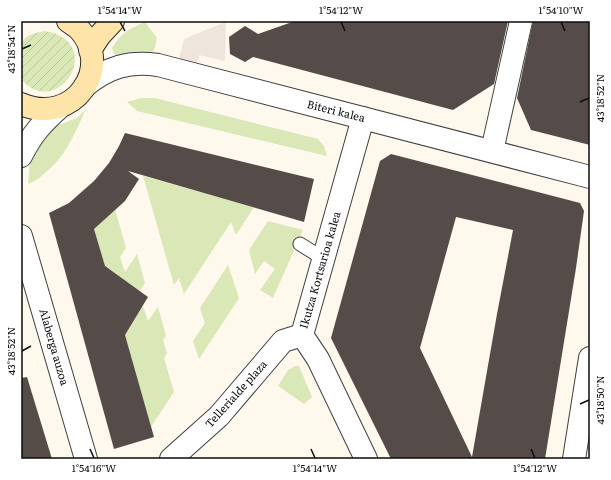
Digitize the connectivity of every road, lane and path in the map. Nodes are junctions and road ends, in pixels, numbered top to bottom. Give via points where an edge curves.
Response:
1 (68, 21) edge
2 (113, 21) edge
3 (521, 21) edge
4 (90, 50) junction
5 (85, 86) junction
6 (21, 104) edge
7 (60, 108) junction
8 (363, 118) junction
9 (492, 151) junction
10 (21, 156) edge
11 (590, 177) edge
12 (21, 236) edge
13 (300, 244) dead end
14 (324, 259) junction
15 (302, 335) junction
16 (590, 358) edge
17 (86, 459) edge
18 (171, 459) edge
19 (366, 459) edge
20 (574, 459) edge

1 - 4 main road via 78,28
2 - 4 main road
3 - 9 street
4 - 5 main road via 92,63
5 - 7 main road via 78,95
5 - 8 street, Biteri kalea via 118,67 145,64
6 - 7 main road via 34,109
7 - 10 street via 42,122
8 - 9 street, Biteri kalea
8 - 14 street, Ikutza Kortsarioa kalea
9 - 11 street, Biteri kalea
12 - 17 street, Alaberga auzoa
13 - 14 lane
14 - 15 street, Ikutza Kortsarioa kalea
15 - 18 street, Tellerialde plaza via 282,341 219,416
15 - 19 street, Ikutza Kortsarioa kalea via 318,358
16 - 20 street

